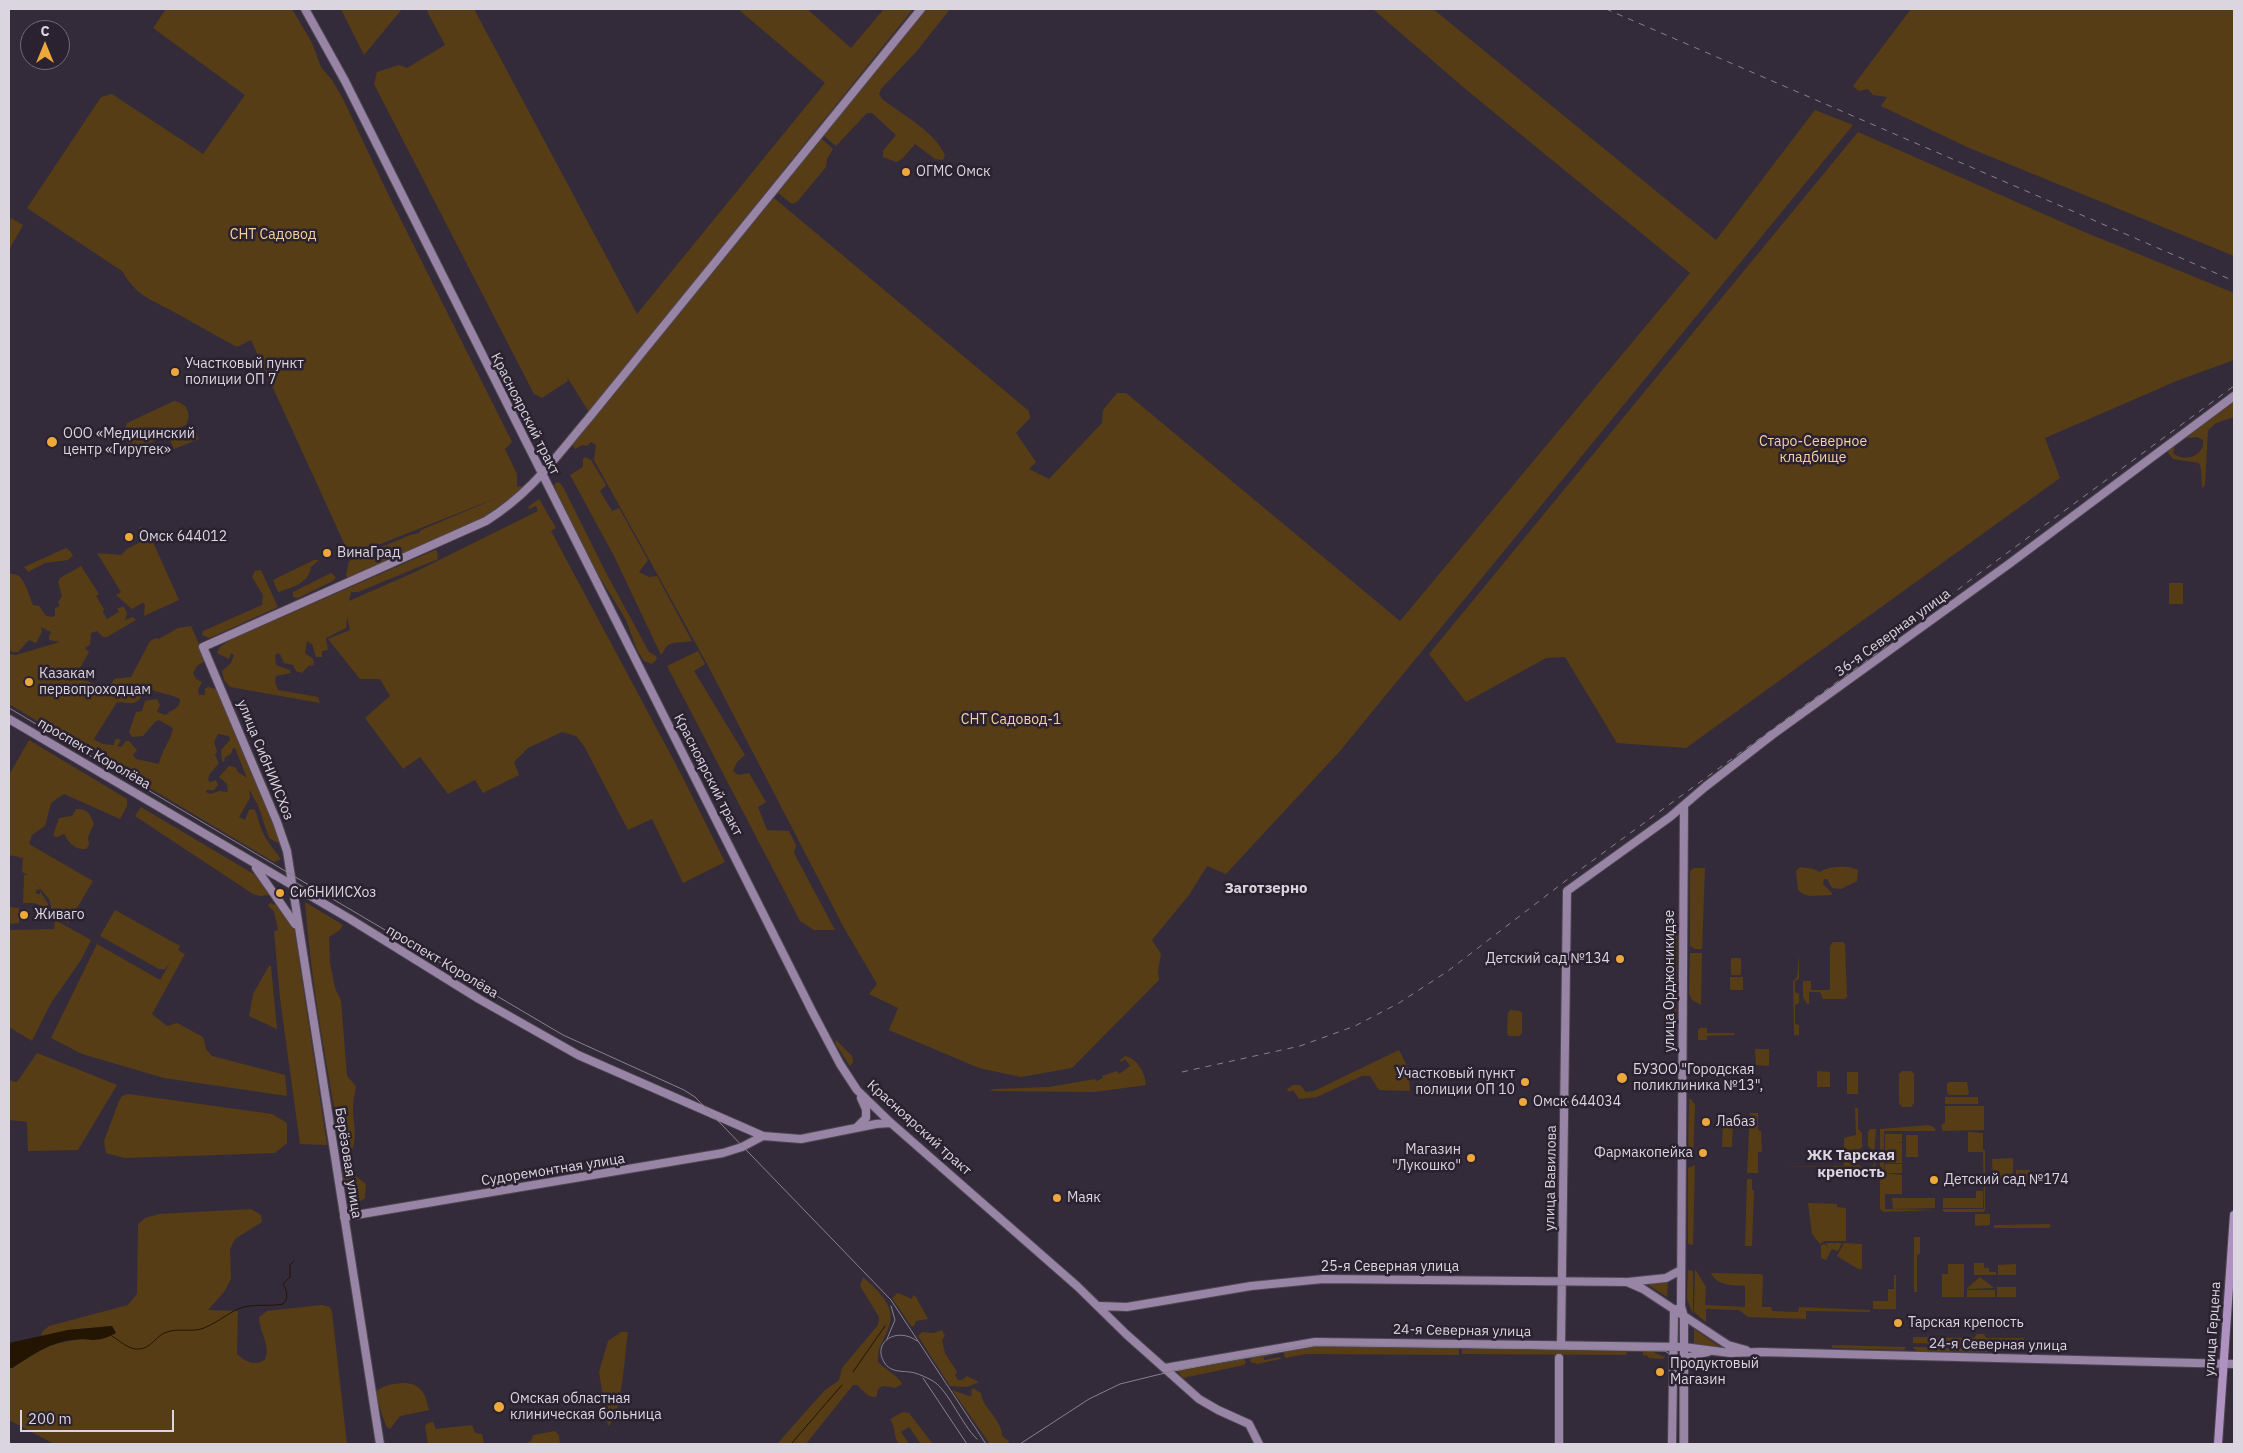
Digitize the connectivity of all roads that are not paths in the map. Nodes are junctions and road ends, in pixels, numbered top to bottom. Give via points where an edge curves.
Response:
1 (305, 9) edge
2 (921, 9) edge
3 (2234, 396) edge
4 (542, 475) junction
5 (9, 719) edge
6 (1684, 806) junction
7 (252, 862) junction
8 (292, 886) junction
9 (1567, 891) joint
10 (298, 929) junction
11 (857, 1090) junction
12 (891, 1123) junction
13 (854, 1129) junction
14 (763, 1136) junction
15 (2234, 1215) edge
16 (344, 1217) junction
17 (1681, 1270) junction
18 (1562, 1281) junction
19 (1627, 1282) junction
20 (1099, 1306) junction
21 (1677, 1308) junction
22 (1684, 1317) junction
23 (1562, 1345) junction
24 (1674, 1347) junction
25 (1684, 1347) junction
26 (1712, 1352) junction
27 (1760, 1352) junction
28 (1559, 1358) dead end
29 (2224, 1363) junction
30 (1684, 1364) junction
31 (2234, 1364) edge
32 (1165, 1368) junction
33 (380, 1444) edge
34 (1259, 1444) edge
35 (1559, 1444) edge
36 (1672, 1444) edge
37 (1684, 1444) edge
38 (2218, 1444) edge

1 - 4 main road, Красноярский тракт via 345,81
2 - 4 main road
3 - 6 main road, 36-я Северная улица via 1772,735
4 - 8 main road, улица СибНИИСХоз via 516,502 486,521 203,647 277,822
4 - 11 main road, Красноярский тракт via 813,1013
5 - 7 main road, проспект Королёва
6 - 9 main road, 36-я Северная улица
6 - 17 main road, улица Орджоникидзе
7 - 8 main road, проспект Королёва
7 - 10 main road
8 - 10 main road, Берёзовая улица
8 - 14 main road, проспект Королёва via 556,1044
9 - 18 main road, улица Вавилова
10 - 16 main road, Берёзовая улица
11 - 12 main road, Красноярский тракт
11 - 13 main road via 866,1118
12 - 13 main road, проспект Королёва
12 - 20 main road, Красноярский тракт
13 - 14 main road, проспект Королёва via 801,1139
14 - 16 main road, Судоремонтная улица via 723,1154
15 - 29 main road, улица Герцена
16 - 33 main road, Берёзовая улица
17 - 19 main road via 1666,1278
17 - 21 main road, улица Орджоникидзе
18 - 19 main road, 25-я Северная улица
18 - 20 main road, 25-я Северная улица via 1323,1279 1251,1286 1127,1307
18 - 23 main road, улица Вавилова
19 - 21 main road, 25-я Северная улица
20 - 32 main road, Красноярский тракт
21 - 22 main road, улица Орджоникидзе
21 - 24 main road, улица Орджоникидзе
22 - 25 main road, улица Орджоникидзе
22 - 27 main road, 24-я Северная улица via 1728,1345
23 - 24 main road, 24-я Северная улица
23 - 32 main road, 24-я Северная улица via 1315,1342
24 - 25 main road, 24-я Северная улица
24 - 36 main road, улица Орджоникидзе
25 - 26 main road, 24-я Северная улица
25 - 30 main road, улица Орджоникидзе
26 - 27 main road, 24-я Северная улица
26 - 30 main road via 1693,1355
27 - 29 main road, 24-я Северная улица
28 - 35 main road
29 - 31 main road, 24-я Северная улица
29 - 38 main road, улица Герцена
30 - 37 main road, улица Орджоникидзе
32 - 34 main road, Красноярский тракт via 1199,1399 1249,1424

